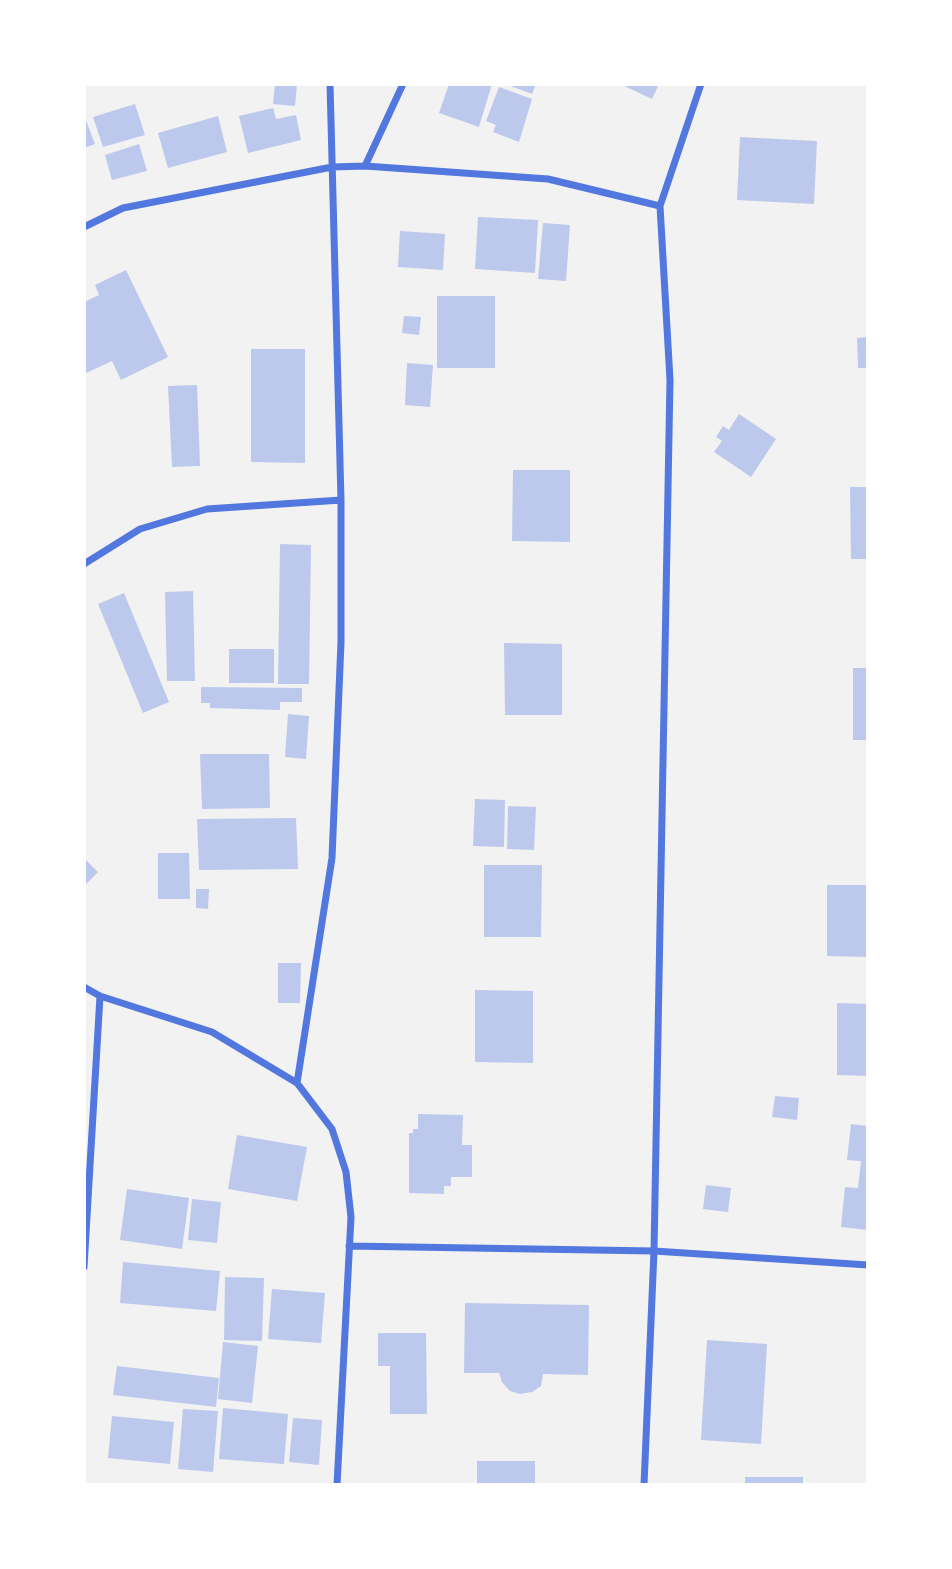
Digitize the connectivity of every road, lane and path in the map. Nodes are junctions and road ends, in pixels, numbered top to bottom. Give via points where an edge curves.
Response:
1 (330, 84) edge
2 (403, 84) edge
3 (701, 84) edge
4 (365, 166) junction
5 (332, 167) junction
6 (660, 206) junction
7 (84, 227) edge
8 (341, 500) junction
9 (84, 564) edge
10 (84, 987) edge
11 (100, 996) junction
12 (297, 1083) junction
13 (349, 1246) junction
14 (654, 1251) junction
15 (868, 1265) edge
16 (84, 1267) edge
17 (337, 1485) edge
18 (644, 1485) edge

1 - 5 street
2 - 4 street
3 - 6 street
4 - 5 street
4 - 6 street via 548,179
5 - 7 street via 123,208
5 - 8 street
6 - 14 street via 670,380
8 - 9 street via 207,509 140,530
8 - 12 street via 341,642 332,858
10 - 11 street
11 - 12 street via 212,1032
11 - 16 street
12 - 13 street via 332,1129 346,1172
13 - 14 street
13 - 17 street
14 - 15 street
14 - 18 street

